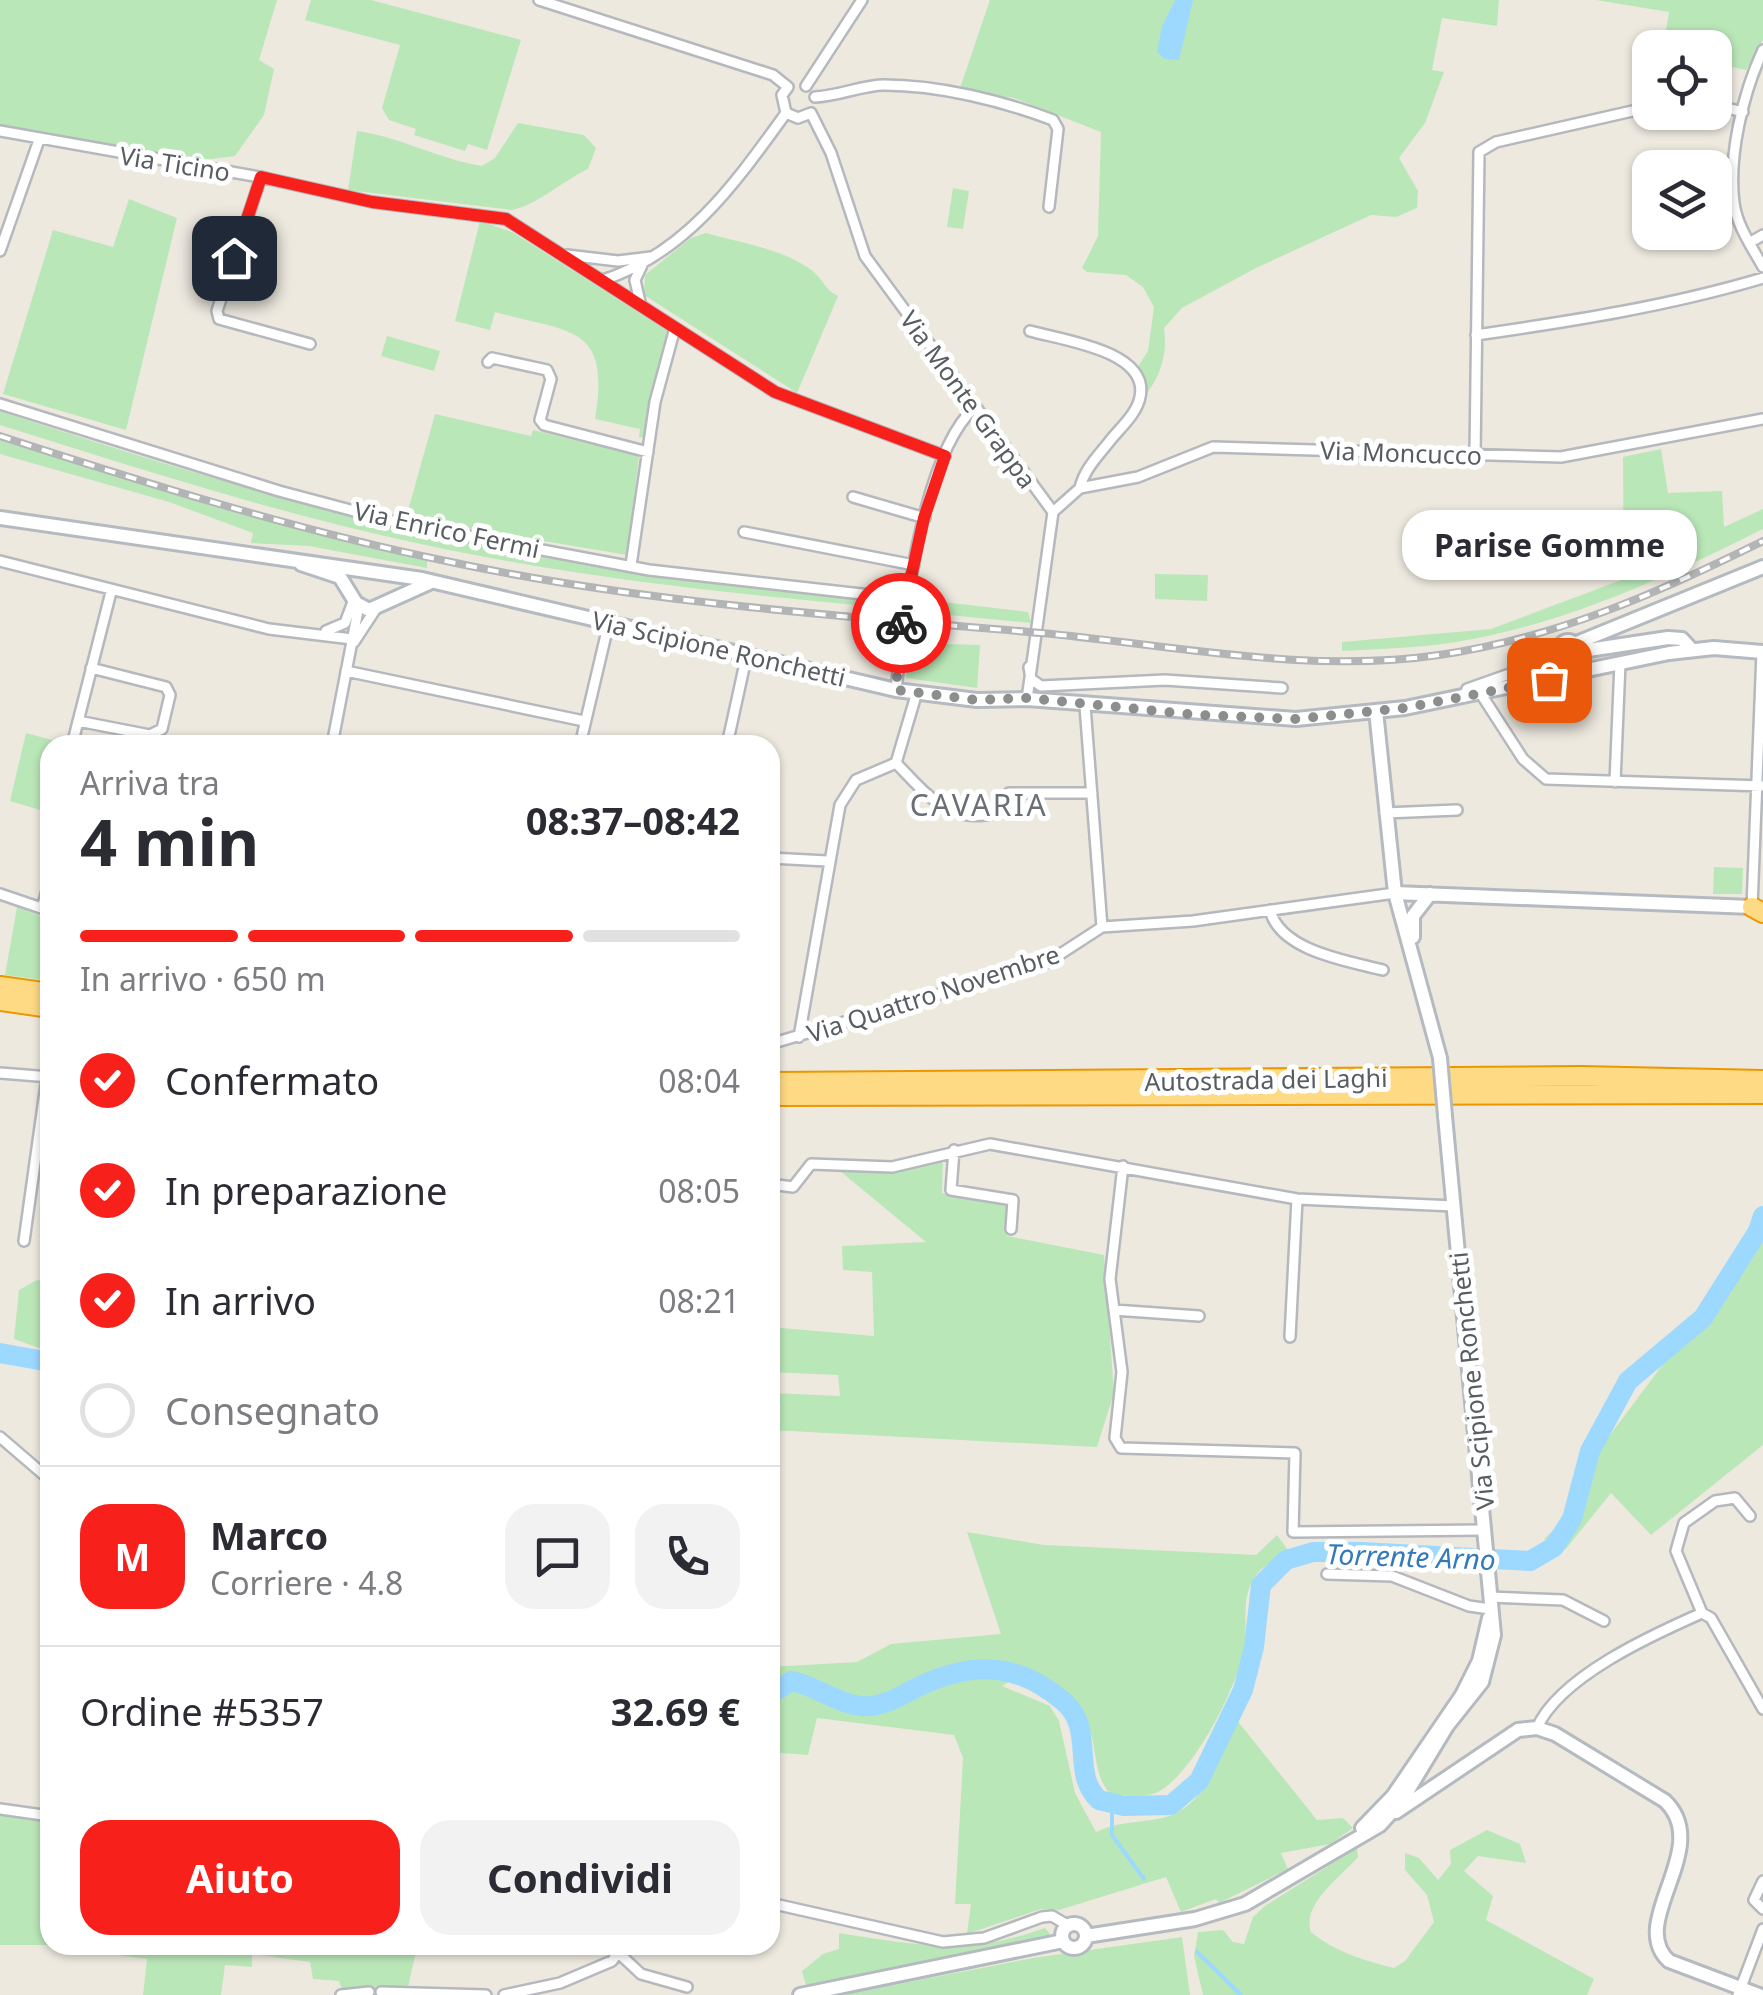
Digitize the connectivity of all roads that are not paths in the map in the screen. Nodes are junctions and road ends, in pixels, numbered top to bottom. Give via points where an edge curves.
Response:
1 (539, 0) edge
2 (862, 0) edge
3 (565, 4) edge
4 (1763, 50) edge
5 (1758, 73) edge
6 (806, 86) junction
7 (788, 87) junction
8 (815, 97) junction
9 (1732, 109) edge
10 (1632, 111) edge
11 (1743, 112) junction
12 (786, 113) junction
13 (810, 113) junction
14 (0, 131) edge
15 (39, 140) junction
16 (261, 177) junction
17 (1049, 207) dead end
18 (1763, 235) edge
19 (1749, 243) junction
20 (0, 251) edge
21 (566, 255) junction
22 (654, 256) junction
23 (618, 261) junction
24 (642, 265) junction
25 (1763, 267) edge
26 (591, 272) junction
27 (1763, 278) edge
28 (603, 280) junction
29 (640, 304) junction
30 (675, 328) junction
31 (1030, 331) dead end
32 (1476, 334) junction
33 (310, 344) dead end
34 (488, 362) dead end
35 (0, 404) edge
36 (975, 406) junction
37 (1763, 418) edge
38 (648, 452) junction
39 (1475, 455) junction
40 (945, 456) junction
41 (1080, 488) junction
42 (853, 497) dead end
43 (1053, 512) junction
44 (0, 518) edge
45 (924, 518) junction
46 (744, 532) dead end
47 (0, 561) edge
48 (292, 561) junction
49 (632, 565) junction
50 (914, 565) junction
51 (1763, 567) edge
52 (376, 571) junction
53 (436, 583) junction
54 (111, 592) junction
55 (355, 598) junction
56 (906, 599) junction
57 (388, 601) junction
58 (375, 610) junction
59 (609, 622) junction
60 (314, 633) junction
61 (351, 644) junction
62 (1570, 650) junction
63 (1692, 650) junction
64 (1762, 652) edge
65 (747, 654) junction
66 (1620, 663) junction
67 (1029, 667) junction
68 (91, 668) junction
69 (346, 670) junction
70 (1282, 688) dead end
71 (896, 690) junction
72 (917, 692) junction
73 (1481, 694) junction
74 (1465, 697) junction
75 (1027, 698) junction
76 (1086, 706) junction
77 (1376, 711) junction
78 (78, 720) junction
79 (584, 721) junction
80 (74, 735) edge
81 (334, 735) edge
82 (582, 735) edge
83 (730, 735) edge
84 (896, 763) junction
85 (1615, 782) junction
86 (1759, 786) edge
87 (1092, 793) junction
88 (1457, 810) dead end
89 (1385, 813) junction
90 (780, 859) edge
91 (827, 861) junction
92 (1395, 892) junction
93 (0, 894) edge
94 (1430, 894) junction
95 (40, 908) edge
96 (1759, 908) edge
97 (1270, 910) junction
98 (1102, 927) junction
99 (1383, 970) dead end
100 (1416, 970) junction
101 (0, 986) edge
102 (40, 992) edge
103 (0, 1001) edge
104 (40, 1007) edge
105 (799, 1037) junction
106 (780, 1042) edge
107 (1763, 1071) edge
108 (0, 1072) edge
109 (40, 1076) edge
110 (1581, 1076) junction
111 (1763, 1080) edge
112 (780, 1082) edge
113 (1763, 1094) edge
114 (780, 1096) edge
115 (40, 1131) edge
116 (954, 1150) junction
117 (1124, 1166) junction
118 (780, 1186) edge
119 (1296, 1199) junction
120 (1454, 1206) junction
121 (1012, 1229) dead end
122 (24, 1240) dead end
123 (1114, 1310) junction
124 (1199, 1316) dead end
125 (1290, 1337) dead end
126 (0, 1437) edge
127 (40, 1471) edge
128 (1750, 1516) dead end
129 (1486, 1534) junction
130 (1326, 1574) dead end
131 (1490, 1607) junction
132 (1702, 1613) junction
133 (1604, 1620) dead end
134 (1763, 1709) edge
135 (1537, 1728) junction
136 (1428, 1756) junction
137 (1455, 1770) junction
138 (1409, 1780) junction
139 (1433, 1785) junction
140 (0, 1808) edge
141 (40, 1814) edge
142 (1390, 1816) junction
143 (1342, 1846) junction
144 (1763, 1880) edge
145 (780, 1905) edge
146 (1763, 1909) edge
147 (1069, 1926) junction
148 (1763, 1930) edge
149 (1086, 1936) junction
150 (1063, 1941) junction
151 (612, 1955) edge
152 (620, 1955) edge
153 (687, 1987) dead end
154 (369, 1992) dead end
155 (381, 1992) dead end
156 (1740, 1992) edge
157 (340, 1995) edge
158 (486, 1995) edge
159 (504, 1995) edge
160 (800, 1995) edge
161 (1759, 1995) edge

1 - 3 street
2 - 6 street
3 - 7 street via 773,75
4 - 5 street
5 - 11 street
6 - 7 street
6 - 8 street
7 - 12 street via 781,105
8 - 13 street
8 - 17 street via 886,85 1014,105 1054,120
9 - 11 street
10 - 32 street via 1496,142 1479,152
11 - 19 street via 1734,204
12 - 13 street
12 - 22 street via 692,232
13 - 36 street, Via Monte Grappa via 865,256
14 - 15 street, Via Ticino
15 - 16 street, Via Ticino
15 - 20 street
16 - 21 street, Via Ticino via 372,202 506,219
16 - 33 street via 219,319
18 - 19 street
19 - 25 street
21 - 23 street
21 - 26 street, Via Ticino
22 - 23 street
22 - 24 street
23 - 26 street
24 - 28 street
24 - 29 street via 635,280
26 - 28 street, Via Ticino
27 - 32 street via 1567,323
28 - 29 street, Via Ticino
29 - 30 street, Via Ticino
30 - 38 street
30 - 40 street, Via Ticino via 775,392
31 - 41 street via 1125,360 1137,377 1141,395 1133,413
32 - 39 street
34 - 38 street via 547,370 544,424
35 - 49 street, Via Enrico Fermi via 387,520
36 - 40 street
36 - 43 street, Via Monte Grappa
37 - 39 street, Via Moncucco via 1572,456
38 - 49 street
39 - 41 street, Via Moncucco via 1228,445 1120,482
40 - 45 street
41 - 43 street
42 - 45 street
43 - 67 street, Via Monte Grappa
44 - 48 street, Via Scipione Ronchetti
45 - 50 street
46 - 50 street
47 - 54 street
48 - 52 street, Via Scipione Ronchetti
48 - 55 street, Via Scipione Ronchetti via 336,575
49 - 56 street, Via Enrico Fermi
50 - 56 street
51 - 62 street
52 - 53 street, Via Scipione Ronchetti
52 - 55 street via 360,574
52 - 57 street via 390,582
53 - 57 street
53 - 59 street, Via Scipione Ronchetti
54 - 60 street
54 - 68 street
55 - 58 street
55 - 60 street via 339,628
55 - 61 street
56 - 71 street
57 - 58 street
58 - 61 street
59 - 65 street, Via Scipione Ronchetti
59 - 79 street
60 - 61 street
61 - 69 street
62 - 63 street via 1668,638 1682,639
62 - 74 street via 1467,689
63 - 64 street
63 - 66 street, Via Scipione Ronchetti
64 - 86 street
65 - 71 street, Via Scipione Ronchetti
65 - 83 street
66 - 73 street, Via Scipione Ronchetti
66 - 85 street
67 - 70 street via 1040,686 1166,680
67 - 75 street, Via Monte Grappa
68 - 78 street
68 - 78 street via 166,687 162,729 150,735
69 - 79 street
69 - 81 street
71 - 72 street, Via Scipione Ronchetti
72 - 75 street, Via Scipione Ronchetti
72 - 84 street
73 - 74 street, Via Scipione Ronchetti
73 - 85 street via 1538,773 1554,781
74 - 77 street, Via Scipione Ronchetti
75 - 76 street, Via Scipione Ronchetti
76 - 77 street, Via Scipione Ronchetti via 1296,719
76 - 87 street
77 - 89 street
78 - 80 street
79 - 82 street
84 - 87 street via 941,808 956,814 997,812 1009,793
84 - 91 street via 852,785 840,805
85 - 86 street
86 - 96 street
87 - 98 street
88 - 89 street
89 - 92 street
90 - 91 street
91 - 105 street
92 - 94 street, Via Quattro Novembre
92 - 97 street, Via Quattro Novembre
92 - 100 street
93 - 95 street
94 - 96 street, Via Quattro Novembre
94 - 100 street via 1413,916
97 - 98 street, Via Quattro Novembre
97 - 99 street via 1280,929 1299,943
98 - 105 street, Via Quattro Novembre via 1048,962
100 - 120 street, Via Scipione Ronchetti, bridge via 1440,1058
101 - 102 highway
103 - 104 highway
105 - 106 street, Via Quattro Novembre
107 - 110 highway
108 - 109 street
110 - 111 highway, Autostrada dei Laghi
110 - 112 highway, Autostrada dei Laghi
113 - 114 highway, Autostrada dei Laghi
115 - 122 street
116 - 117 street via 1006,1146
116 - 118 street via 892,1167 811,1164 793,1188
116 - 121 street via 951,1190 1013,1200
117 - 119 street
117 - 123 street via 1110,1279
119 - 120 street
119 - 125 street
120 - 129 street, Via Scipione Ronchetti
123 - 124 street
123 - 129 street via 1121,1448 1296,1453 1292,1532
126 - 127 street
128 - 132 street via 1735,1498 1726,1498 1684,1523 1676,1551
129 - 131 street, Via Scipione Ronchetti
130 - 131 street via 1392,1576 1470,1606
131 - 133 street via 1563,1600
131 - 136 street, Via Scipione Ronchetti via 1490,1664
131 - 138 street, Via Scipione Ronchetti via 1471,1677
132 - 134 street via 1712,1618
132 - 135 street via 1654,1634 1568,1689
135 - 137 street via 1518,1730
135 - 156 street via 1672,1808 1679,1838 1655,1944 1669,1961
136 - 137 street via 1432,1768
136 - 138 street, Via Scipione Ronchetti
137 - 139 street
138 - 139 street
138 - 142 street
138 - 143 street
139 - 142 street
140 - 141 street
142 - 143 street
143 - 149 street via 1220,1913
144 - 146 street via 1754,1900
145 - 147 street via 943,1942 984,1938 1042,1917
147 - 149 street via 1080,1926
147 - 150 street
148 - 156 street
149 - 150 street via 1077,1948
150 - 160 street
151 - 159 street via 612,1961 560,1983
152 - 153 street via 641,1974
154 - 157 street
155 - 158 street
156 - 161 street

